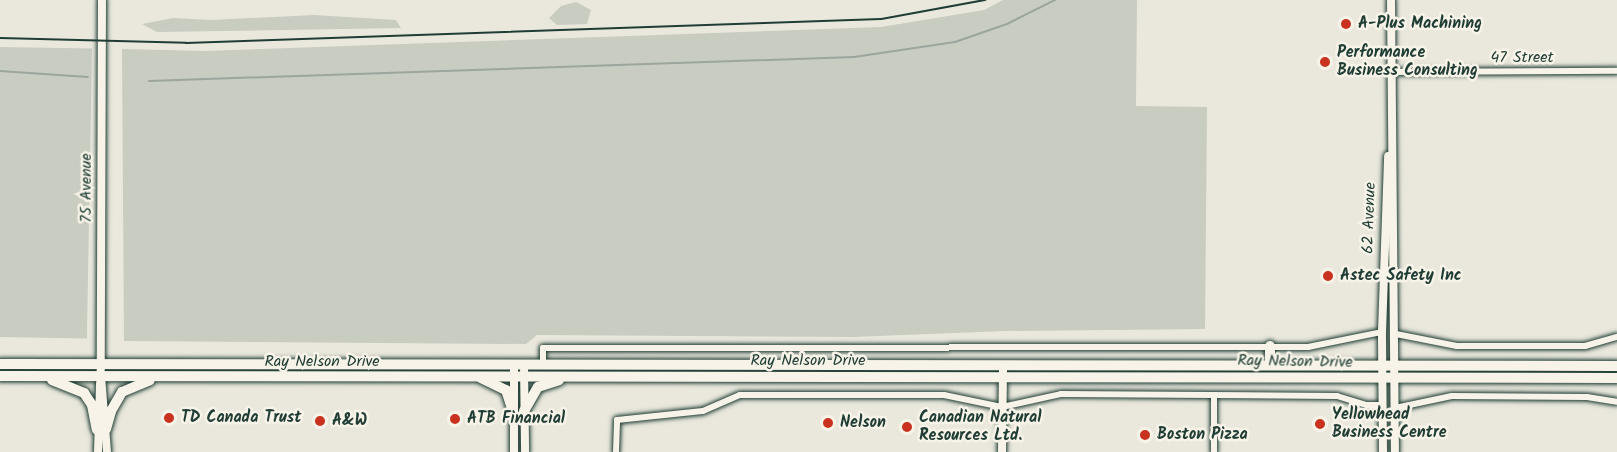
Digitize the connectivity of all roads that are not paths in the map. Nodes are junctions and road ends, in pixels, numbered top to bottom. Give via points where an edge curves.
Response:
1 (102, 0) edge
2 (1391, 0) edge
3 (1617, 71) edge
4 (1392, 72) junction
5 (1391, 129) junction
6 (1382, 332) junction
7 (1396, 334) junction
8 (1617, 337) edge
9 (1270, 346) junction
10 (102, 363) junction
11 (0, 364) edge
12 (543, 364) junction
13 (1270, 365) junction
14 (1382, 365) junction
15 (1396, 365) junction
16 (1617, 366) edge
17 (519, 370) junction
18 (1003, 370) junction
19 (0, 376) edge
20 (32, 376) junction
21 (101, 376) junction
22 (162, 376) junction
23 (475, 376) junction
24 (574, 376) junction
25 (1382, 378) junction
26 (1396, 378) junction
27 (1617, 378) edge
28 (1214, 395) junction
29 (1617, 402) edge
30 (1383, 405) junction
31 (1002, 407) junction
32 (1395, 408) junction
33 (519, 413) junction
34 (102, 429) junction
35 (98, 452) edge
36 (107, 452) edge
37 (514, 452) edge
38 (525, 452) edge
39 (616, 452) edge
40 (1002, 452) edge
41 (1214, 452) edge
42 (1383, 452) edge
43 (1395, 452) edge

1 - 10 main road, 75 Avenue
2 - 4 main road, 62 Avenue
3 - 4 street, 47 Street
4 - 5 main road, 62 Avenue
5 - 6 main road, 62 Avenue
5 - 7 main road, 62 Avenue
6 - 9 street via 1325,345
6 - 14 main road, 62 Avenue
7 - 8 street via 1457,346 1585,346
7 - 15 main road, 62 Avenue
9 - 12 street via 987,345 916,350 577,347 543,348
9 - 13 highway
10 - 11 highway, Ray Nelson Drive
10 - 17 highway, Ray Nelson Drive
10 - 21 main road, 75 Avenue
12 - 17 highway, Ray Nelson Drive
12 - 18 highway, Ray Nelson Drive
13 - 14 highway, Ray Nelson Drive
13 - 18 highway, Ray Nelson Drive
14 - 15 highway, Ray Nelson Drive
14 - 25 main road, 62 Avenue
15 - 16 highway, Ray Nelson Drive
15 - 26 main road, 62 Avenue
17 - 23 highway, Ray Nelson Drive
17 - 24 highway, Ray Nelson Drive
17 - 33 main road
18 - 24 highway, Ray Nelson Drive
18 - 25 highway, Ray Nelson Drive
18 - 31 main road
19 - 20 highway, Ray Nelson Drive
20 - 21 highway, Ray Nelson Drive
20 - 34 highway via 69,384 84,393
21 - 22 highway, Ray Nelson Drive
21 - 34 main road, 75 Avenue via 97,398
22 - 23 highway, Ray Nelson Drive
22 - 34 highway via 122,393
23 - 33 highway via 506,390
24 - 33 highway via 538,387
25 - 26 highway, Ray Nelson Drive
25 - 30 main road, 62 Avenue
26 - 27 highway, Ray Nelson Drive
26 - 32 main road, 62 Avenue
28 - 30 street via 1337,396 1367,405
28 - 31 street via 1061,394
28 - 41 street
29 - 32 street via 1587,397 1452,396
30 - 42 main road, 62 Avenue
31 - 39 street via 944,395 740,395 703,411 617,420
31 - 40 main road
32 - 43 main road, 62 Avenue
33 - 37 main road
33 - 38 main road
34 - 35 main road, 75 Avenue
34 - 36 main road, 75 Avenue

